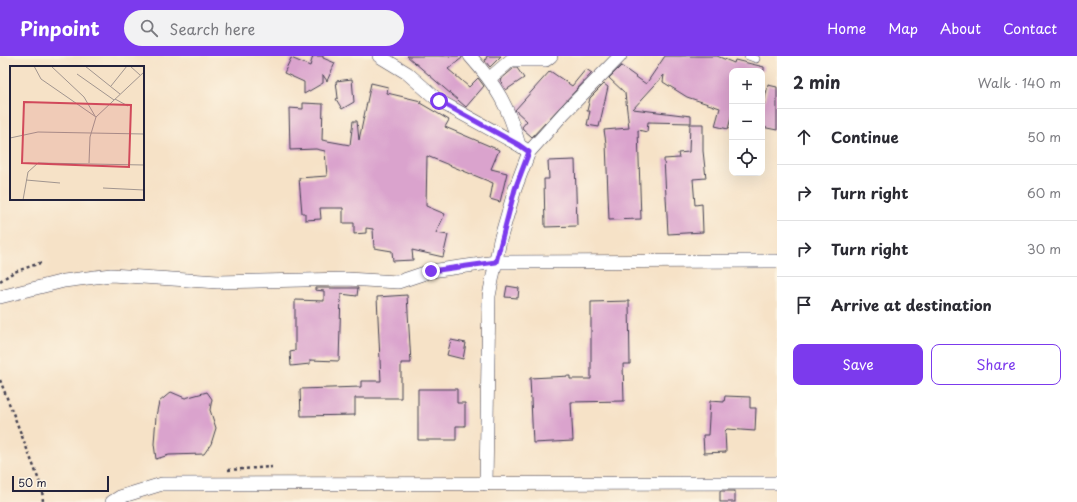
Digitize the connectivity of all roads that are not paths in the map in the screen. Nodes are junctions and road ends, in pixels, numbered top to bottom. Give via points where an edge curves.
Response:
1 (379, 56) edge
2 (470, 56) edge
3 (551, 56) edge
4 (620, 56) edge
5 (748, 56) edge
6 (756, 59) dead end
7 (490, 78) junction
8 (524, 148) junction
9 (777, 261) edge
10 (496, 262) junction
11 (0, 297) edge
12 (777, 483) edge
13 (486, 484) junction
14 (112, 502) edge

1 - 8 street via 407,73 439,101
2 - 7 street
3 - 7 street via 546,60 511,60
4 - 8 street via 564,113
5 - 6 lane
7 - 8 street via 511,116
8 - 10 street
9 - 10 street
10 - 11 street via 431,271 398,282 347,279 218,282 111,275 64,281
10 - 13 street via 490,296
12 - 13 street
13 - 14 street via 162,484

